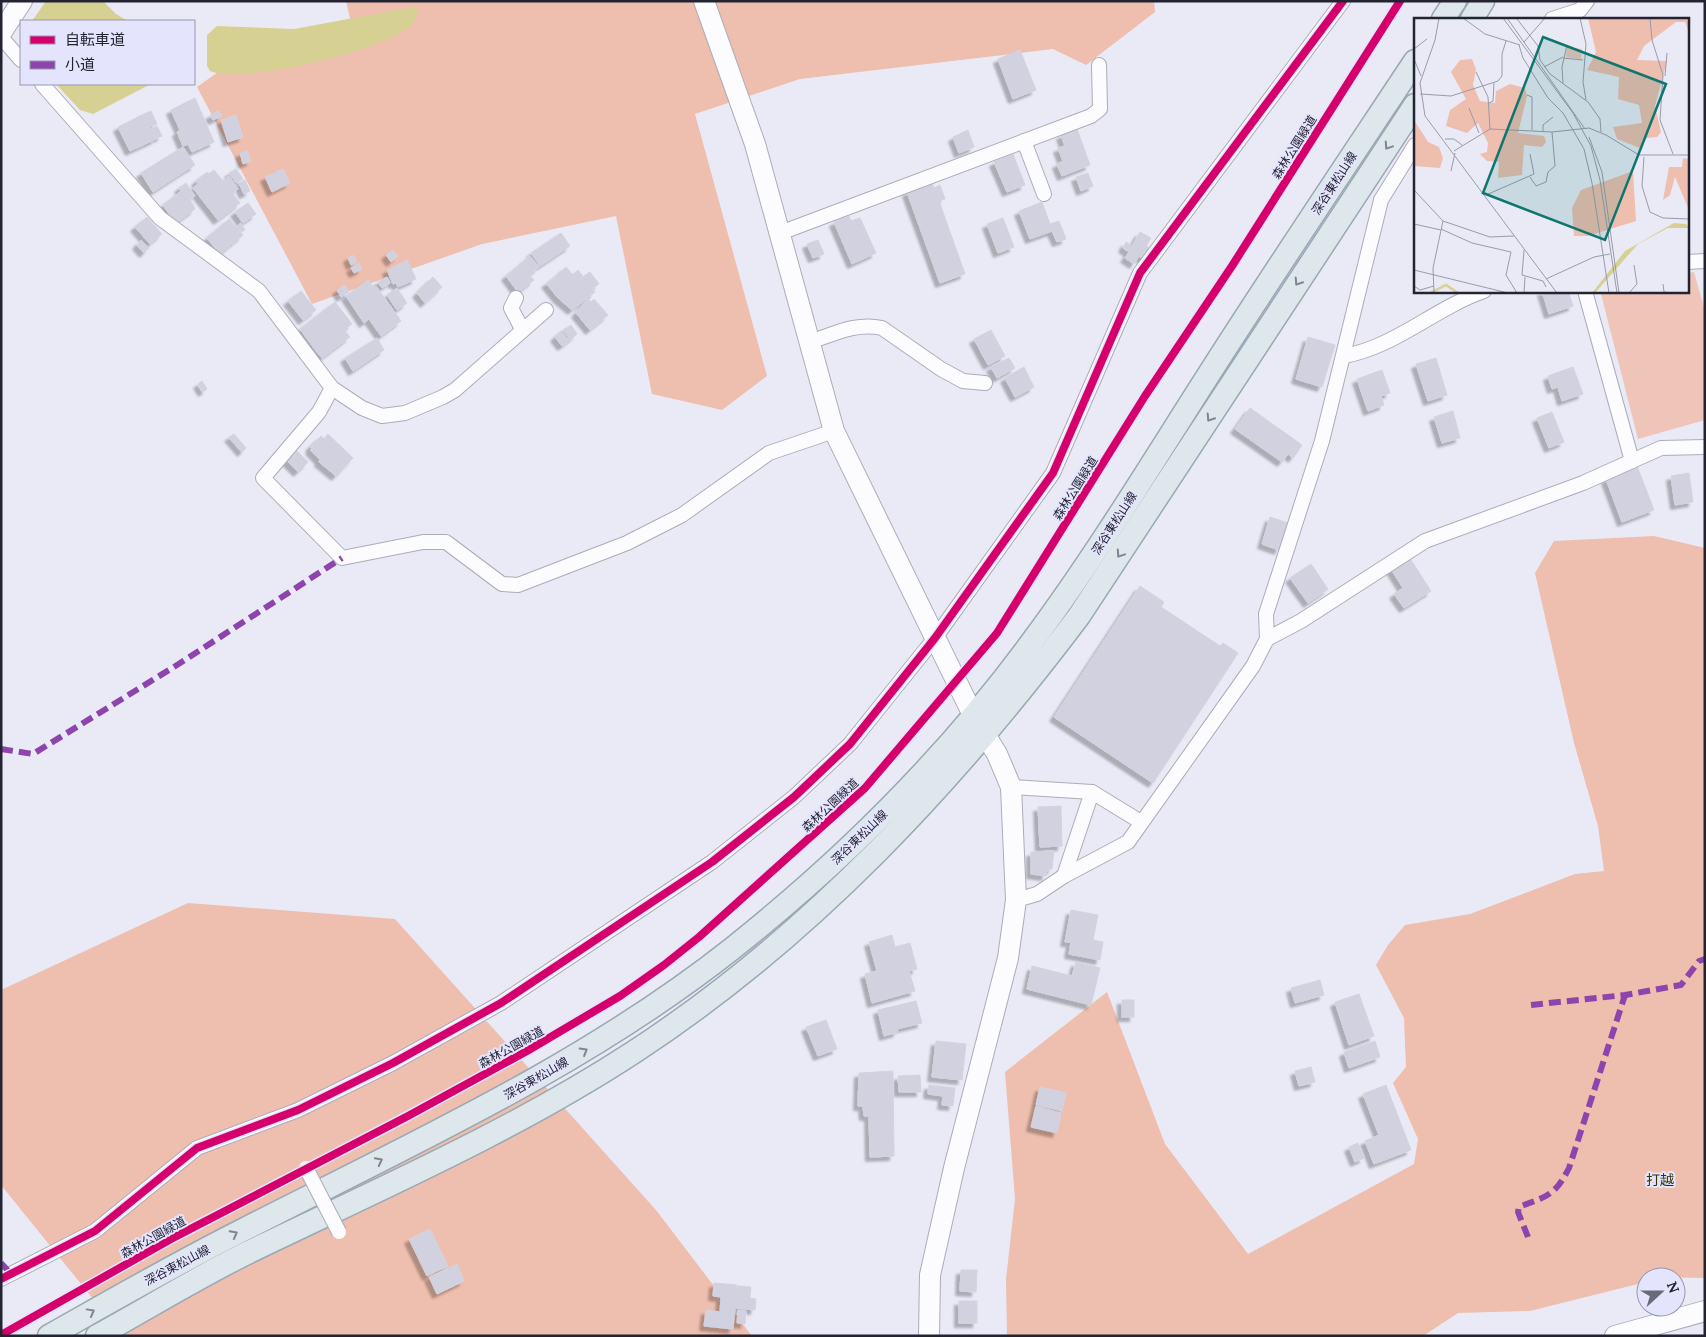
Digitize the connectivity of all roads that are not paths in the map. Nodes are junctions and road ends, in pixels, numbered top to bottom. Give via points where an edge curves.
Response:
1 (22, 1) edge
2 (704, 1) edge
3 (1343, 1) edge
4 (1455, 1) edge
5 (1483, 1) edge
6 (1587, 1) edge
7 (1444, 18) edge
8 (1473, 18) edge
9 (1555, 18) edge
10 (1, 33) edge
11 (1, 37) edge
12 (20, 59) edge
13 (1414, 63) edge
14 (1099, 65) dead end
15 (43, 85) edge
16 (1414, 107) edge
17 (1024, 141) junction
18 (1414, 147) edge
19 (1044, 194) dead end
20 (780, 233) junction
21 (1705, 261) edge
22 (1688, 262) edge
23 (1481, 292) edge
24 (1584, 292) edge
25 (516, 298) dead end
26 (546, 310) dead end
27 (522, 329) junction
28 (810, 342) junction
29 (1344, 356) junction
30 (984, 383) dead end
31 (332, 388) junction
32 (834, 431) junction
33 (1705, 447) edge
34 (1632, 461) junction
35 (935, 638) junction
36 (1267, 639) junction
37 (973, 715) junction
38 (985, 735) junction
39 (1011, 787) junction
40 (1092, 792) junction
41 (1141, 822) junction
42 (1064, 876) junction
43 (1016, 900) junction
44 (306, 1168) dead end
45 (339, 1232) dead end
46 (1, 1279) edge
47 (1705, 1311) edge
48 (49, 1336) edge
49 (97, 1336) edge
50 (929, 1336) edge
51 (1616, 1336) edge

1 - 10 street
2 - 20 street via 755,144
3 - 35 street via 1140,273 1053,473
4 - 7 main road
5 - 8 main road
6 - 9 street via 1580,10
11 - 12 street
13 - 37 main road, 深谷東松山線 via 1088,563 1032,643
14 - 17 street via 1100,109 1091,116
15 - 31 street via 160,218 260,291
16 -> 38 main road, 深谷東松山線 via 1079,616
17 - 19 street
17 - 20 street
18 - 29 street via 1381,200
20 - 28 street
21 - 22 street
23 - 29 street via 1463,298 1364,352
24 - 34 street
25 - 27 street via 511,308
26 - 27 street
27 - 31 street via 455,390 405,413 394,416 373,414
28 - 30 street via 859,325 882,328 963,381
28 - 32 street
29 - 36 street via 1322,442 1266,614
31 - 32 street via 319,412 263,478 342,558 423,542 446,542 502,584 518,585 627,543 682,515 769,453
32 - 35 street
33 - 34 street via 1661,448
34 - 36 street via 1583,483 1425,541 1301,621
35 - 37 street
35 - 46 street via 850,744 794,798 712,862 621,925 501,1004 393,1063 298,1110 197,1148 95,1230
36 - 41 street via 1253,666
37 - 38 street
48 -> 37 main road, 深谷東松山線 via 238,1232 500,1099 620,1029 732,949 838,857 914,783
38 - 39 street
38 - 49 main road, 深谷東松山線 via 860,870 799,926 634,1052 506,1126 245,1254
39 - 40 street
39 - 43 street
40 - 41 street
40 - 42 street
41 - 42 street via 1128,842
42 - 43 street via 1037,894
43 - 50 street via 1008,958 930,1275
44 - 45 street, bridge
47 - 51 street

